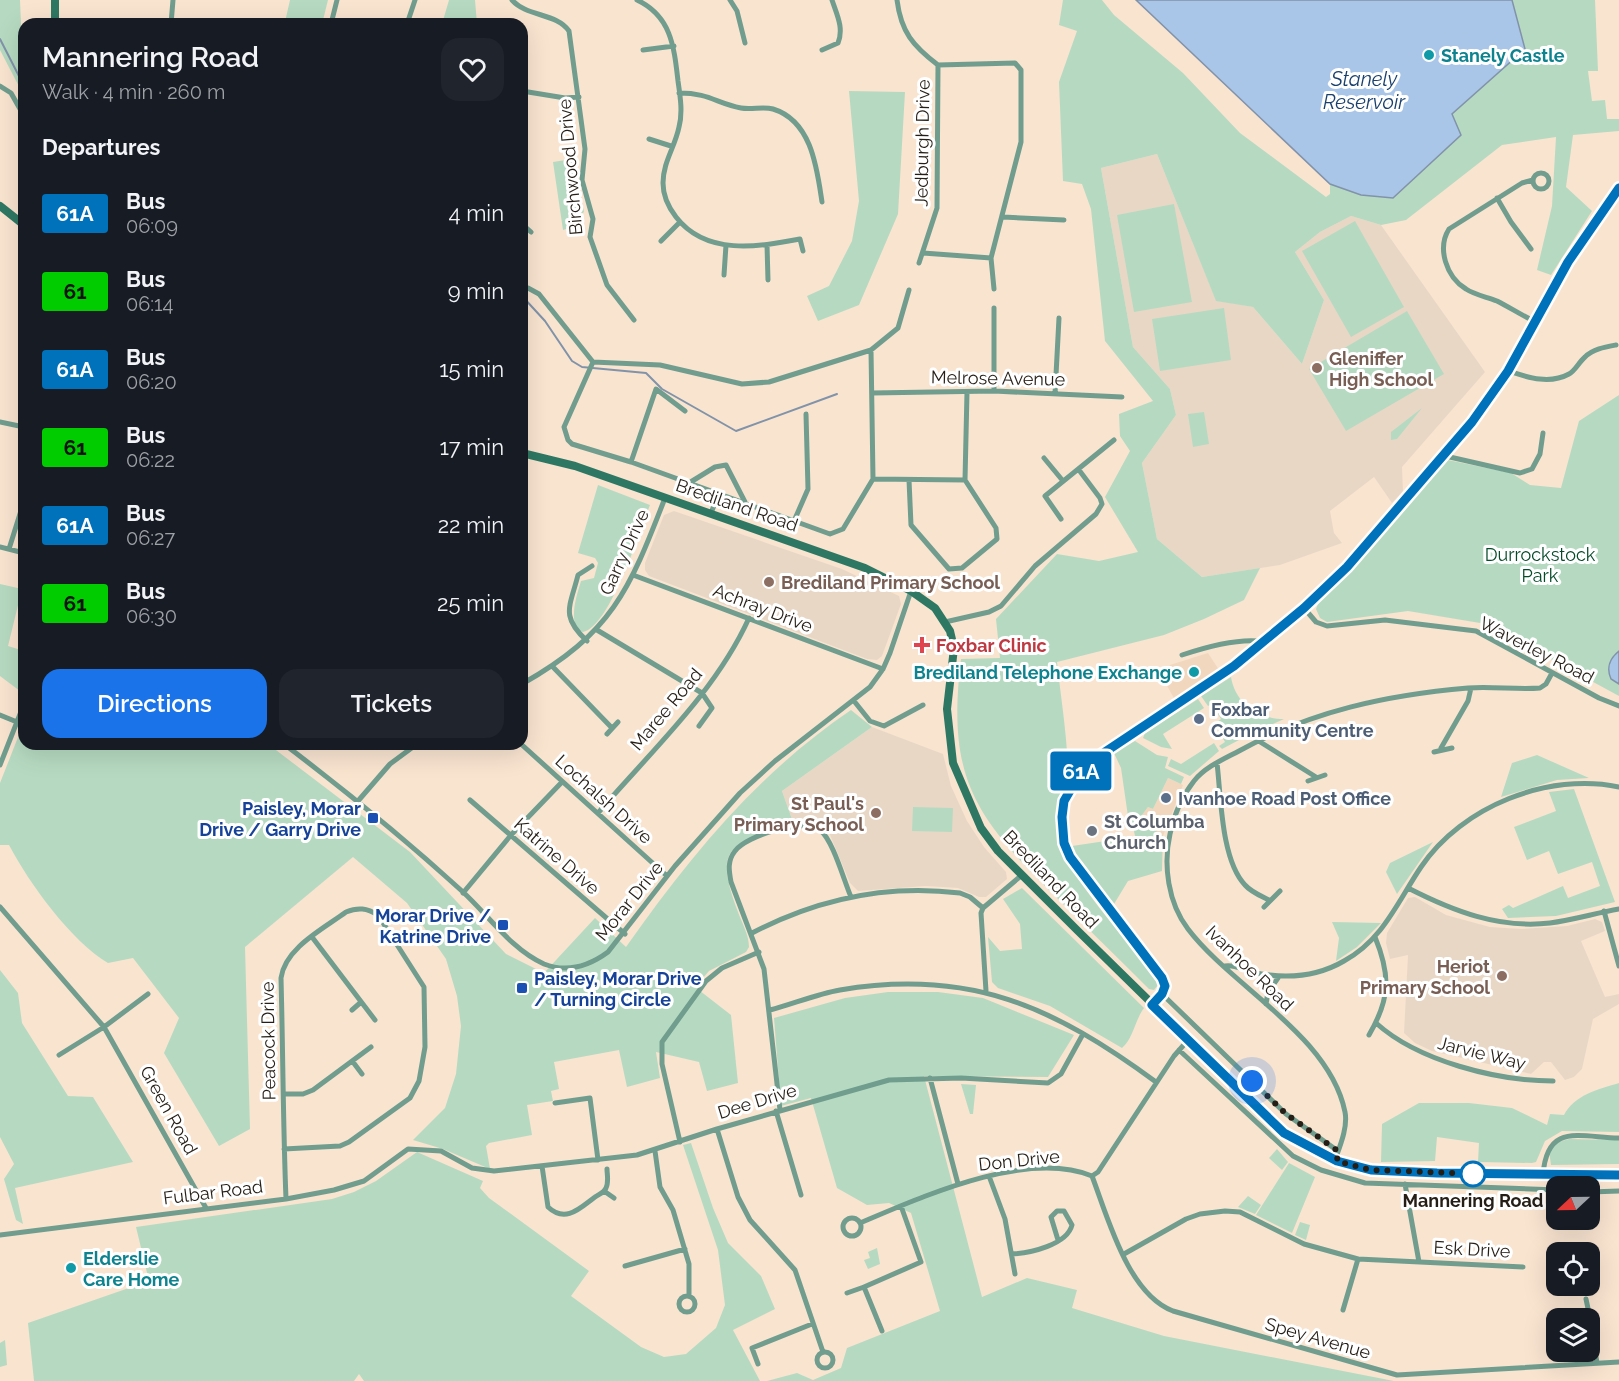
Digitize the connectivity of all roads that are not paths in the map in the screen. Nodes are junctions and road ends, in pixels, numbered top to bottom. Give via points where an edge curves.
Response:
1 (55, 0) edge
2 (173, 0) edge
3 (337, 0) edge
4 (414, 0) edge
5 (512, 0) edge
6 (637, 0) edge
7 (655, 0) edge
8 (730, 0) edge
9 (832, 0) edge
10 (897, 0) edge
11 (650, 6) junction
12 (55, 18) edge
13 (172, 18) edge
14 (332, 18) edge
15 (409, 18) edge
16 (745, 43) dead end
17 (674, 46) junction
18 (643, 50) dead end
19 (822, 50) dead end
20 (938, 65) junction
21 (0, 86) edge
22 (528, 93) edge
23 (679, 93) junction
24 (579, 97) junction
25 (18, 105) edge
26 (649, 139) dead end
27 (671, 146) junction
28 (1533, 180) dead end
29 (1619, 188) edge
30 (1497, 198) junction
31 (822, 202) dead end
32 (0, 206) edge
33 (1003, 217) junction
34 (18, 220) edge
35 (1064, 220) dead end
36 (680, 222) junction
37 (528, 229) edge
38 (531, 232) dead end
39 (661, 241) dead end
40 (726, 245) junction
41 (767, 245) junction
42 (1531, 249) dead end
43 (803, 251) dead end
44 (923, 253) junction
45 (991, 258) junction
46 (919, 263) dead end
47 (724, 275) dead end
48 (768, 280) dead end
49 (528, 288) edge
50 (994, 289) dead end
51 (909, 290) dead end
52 (994, 308) dead end
53 (1059, 318) dead end
54 (634, 320) dead end
55 (1534, 321) junction
56 (1616, 345) dead end
57 (871, 350) junction
58 (592, 364) junction
59 (1508, 371) junction
60 (994, 391) junction
61 (967, 392) junction
62 (872, 393) junction
63 (1054, 394) junction
64 (1122, 397) dead end
65 (685, 411) dead end
66 (806, 414) dead end
67 (0, 422) edge
68 (18, 426) edge
69 (1543, 433) dead end
70 (1114, 440) dead end
71 (528, 454) edge
72 (1442, 455) junction
73 (1044, 458) dead end
74 (631, 462) junction
75 (1079, 470) junction
76 (873, 480) junction
77 (909, 480) junction
78 (965, 480) junction
79 (1063, 481) junction
80 (689, 483) junction
81 (719, 493) junction
82 (665, 498) junction
83 (745, 502) junction
84 (711, 513) junction
85 (1060, 519) dead end
86 (18, 520) edge
87 (794, 521) junction
88 (0, 547) edge
89 (9, 549) junction
90 (18, 551) edge
91 (592, 566) dead end
92 (633, 575) junction
93 (911, 591) junction
94 (1304, 608) junction
95 (749, 618) junction
96 (945, 622) junction
97 (597, 630) junction
98 (587, 640) junction
99 (1265, 642) junction
100 (1182, 655) dead end
101 (552, 666) junction
102 (883, 669) junction
103 (1552, 673) junction
104 (528, 680) edge
105 (1471, 688) junction
106 (702, 693) junction
107 (854, 701) junction
108 (923, 705) dead end
109 (1619, 706) edge
110 (0, 715) edge
111 (17, 722) joint
112 (618, 722) dead end
113 (699, 726) dead end
114 (612, 728) junction
115 (607, 734) dead end
116 (1257, 740) junction
117 (1441, 748) junction
118 (1452, 748) dead end
119 (292, 750) edge
120 (409, 750) edge
121 (527, 750) edge
122 (1434, 752) dead end
123 (1217, 762) junction
124 (0, 765) edge
125 (1325, 775) dead end
126 (1316, 777) junction
127 (1308, 781) dead end
128 (562, 782) junction
129 (1619, 787) edge
130 (470, 800) dead end
131 (358, 801) junction
132 (598, 813) junction
133 (511, 836) junction
134 (1022, 875) junction
135 (667, 876) junction
136 (1408, 888) junction
137 (1280, 891) dead end
138 (464, 893) junction
139 (850, 897) junction
140 (1269, 900) junction
141 (0, 907) edge
142 (1264, 907) dead end
143 (983, 908) junction
144 (1619, 909) edge
145 (1604, 912) junction
146 (752, 933) junction
147 (624, 934) junction
148 (312, 937) junction
149 (1375, 937) junction
150 (759, 952) junction
151 (1225, 966) junction
152 (1619, 966) edge
153 (1278, 978) junction
154 (986, 991) junction
155 (148, 994) dead end
156 (1162, 994) junction
157 (360, 1003) junction
158 (1266, 1004) junction
159 (1152, 1005) junction
160 (352, 1010) dead end
161 (770, 1010) junction
162 (375, 1020) dead end
163 (1376, 1023) junction
164 (104, 1027) junction
165 (1083, 1034) junction
166 (1369, 1035) dead end
167 (1189, 1040) junction
168 (371, 1047) dead end
169 (1179, 1050) junction
170 (59, 1055) dead end
171 (353, 1062) junction
172 (362, 1074) dead end
173 (930, 1078) junction
174 (1156, 1082) junction
175 (1553, 1082) dead end
176 (284, 1094) junction
177 (555, 1103) dead end
178 (778, 1111) junction
179 (717, 1129) junction
180 (1619, 1138) edge
181 (680, 1142) junction
182 (419, 1148) joint
183 (284, 1149) junction
184 (655, 1151) junction
185 (1337, 1156) junction
186 (598, 1160) junction
187 (542, 1166) junction
188 (607, 1168) dead end
189 (1543, 1175) junction
190 (1619, 1175) edge
191 (989, 1176) junction
192 (1092, 1176) junction
193 (958, 1184) junction
194 (1405, 1184) junction
195 (1546, 1190) edge
196 (604, 1191) junction
197 (1619, 1191) edge
198 (1600, 1192) edge
199 (801, 1195) dead end
200 (614, 1198) dead end
201 (286, 1199) junction
202 (901, 1206) junction
203 (206, 1208) junction
204 (860, 1223) dead end
205 (0, 1235) edge
206 (1058, 1240) junction
207 (685, 1249) junction
208 (1012, 1254) junction
209 (1124, 1254) junction
210 (1358, 1259) junction
211 (1419, 1262) junction
212 (625, 1266) dead end
213 (1523, 1267) dead end
214 (1015, 1274) dead end
215 (864, 1287) junction
216 (847, 1293) dead end
217 (688, 1296) dead end
218 (1586, 1299) dead end
219 (1588, 1308) edge
220 (1342, 1310) dead end
221 (812, 1324) junction
222 (882, 1330) dead end
223 (823, 1352) dead end
224 (1619, 1362) edge
225 (1597, 1363) joint
226 (758, 1364) dead end

1 - 12 street
2 - 13 street
3 - 14 street
4 - 15 street
5 - 24 street, Birchwood Drive via 527,11 565,25 572,38
6 - 11 street
7 - 11 street
8 - 16 street
9 - 19 street via 841,36 838,43
10 - 20 street, Jedburgh Drive via 900,23 910,40
11 - 17 street via 664,22
17 - 18 street
17 - 23 street
20 - 33 street via 1015,63 1021,70 1021,142
20 - 44 street, Jedburgh Drive via 938,208
21 - 25 street via 11,93
22 - 24 street
23 - 27 street via 680,125
23 - 31 street via 707,95 741,108 782,113 809,144
24 - 54 street, Birchwood Drive via 585,149 582,180 593,219 590,237 607,285
26 - 27 street
27 - 36 street via 663,186
28 - 30 street
29 - 55 street via 1568,262
30 - 42 street
30 - 55 street via 1449,229 1443,238 1445,260 1466,290
32 - 34 street
33 - 35 street
33 - 45 street
36 - 39 street
36 - 40 street via 703,239
37 - 38 street
40 - 41 street
40 - 47 street
41 - 43 street via 800,239
41 - 48 street
44 - 45 street
44 - 46 street, Jedburgh Drive
45 - 50 street
49 - 58 street via 539,294
51 - 57 street via 898,328
52 - 60 street
53 - 63 street
55 - 59 street
56 - 59 street via 1596,350 1585,356 1570,374 1551,380
57 - 58 street via 781,379 742,384 660,365
57 - 62 street
58 - 74 street via 564,427 568,440
59 - 72 street via 1472,422
60 - 61 street, Melrose Avenue
60 - 63 street, Melrose Avenue
61 - 62 street, Melrose Avenue
61 - 78 street
62 - 76 street
63 - 64 street, Melrose Avenue
65 - 74 street via 656,390
66 - 87 street via 808,489
67 - 68 street
69 - 72 street via 1540,454 1532,468 1520,472
70 - 75 street
71 - 82 street, Brediland Road via 575,466
72 - 94 street via 1347,567
73 - 79 street
74 - 80 street
75 - 79 street
75 - 96 street via 1100,498 1102,504 1096,514 1035,566 1001,606
76 - 77 street
76 - 87 street via 843,530 830,534
77 - 78 street
77 - 78 street via 911,525 945,566 953,570 962,568 998,536
79 - 85 street via 1045,496
80 - 81 street
80 - 83 street via 715,467 726,465
81 - 83 street
81 - 84 street
82 - 84 street, Brediland Road
82 - 92 street, Garry Drive
83 - 87 street
84 - 93 street, Brediland Road via 865,568
86 - 89 street
88 - 89 street
89 - 90 street
91 - 98 street via 578,575 569,620
92 - 95 street, Achray Drive
92 - 97 street, Garry Drive via 615,608
93 - 96 street, Brediland Road via 935,608
93 - 102 street, Morar Drive
94 - 99 street
94 - 103 street, Waverley Road via 1316,622 1327,626 1385,620 1476,631
95 - 102 street, Achray Drive
95 - 106 street, Maree Road
96 - 134 street, Brediland Road via 954,648 947,708 953,763 981,828
97 - 98 street, Garry Drive
97 - 106 street
98 - 101 street, Garry Drive
99 - 100 street via 1220,645
99 - 156 street via 1093,760 1082,770 1064,801 1062,829 1070,857 1162,978
101 - 104 street, Garry Drive
101 - 114 street
102 - 107 street, Morar Drive
103 - 105 street, Ivanhoe Road via 1540,688
103 - 109 street, Waverley Road
105 - 116 street, Ivanhoe Road via 1396,695 1343,706
105 - 117 street via 1468,701
106 - 113 street via 712,711
106 - 132 street, Maree Road
107 - 108 street via 870,721 884,726
107 - 135 street, Morar Drive via 740,793
110 - 111 street
111 - 124 street
112 - 114 street
114 - 115 street
116 - 123 street, Ivanhoe Road
116 - 126 street
117 - 118 street
117 - 122 street
119 - 131 street, Morar Drive
120 - 131 street via 390,764
121 - 128 street, Lochalsh Drive
123 - 140 street via 1229,857 1235,873 1245,885
123 - 151 street, Ivanhoe Road via 1195,779 1181,801 1168,843 1167,872 1171,894 1187,928
125 - 126 street
126 - 127 street
128 - 132 street, Lochalsh Drive
128 - 133 street
129 - 136 street via 1586,782 1550,786 1496,805 1444,840
130 - 133 street, Katrine Drive
131 - 138 street, Morar Drive
132 - 135 street, Lochalsh Drive
133 - 138 street
133 - 147 street, Katrine Drive
134 - 143 street
134 - 159 street, Brediland Road
135 - 147 street, Morar Drive
136 - 145 street via 1445,908 1499,922 1553,922
136 - 149 street
137 - 140 street
138 - 147 street, Morar Drive via 524,952 545,964 574,969 596,961
139 - 143 street via 895,891 953,892 970,897
139 - 146 street via 790,915
139 - 146 street via 822,831 812,825 792,825 743,844 731,856 731,882
140 - 142 street
141 - 164 street, Green Road
143 - 154 street via 980,918
144 - 145 street
145 - 152 street
146 - 150 street
148 - 157 street
148 - 176 street, Peacock Drive via 287,958 283,967
148 - 183 street, Peacock Drive via 346,912 363,909 378,915 421,978 426,996 422,1073 410,1098 350,1142
149 - 153 street via 1329,969
149 - 163 street via 1387,998
150 - 161 street
150 - 181 street via 705,981 662,1042 662,1064
151 - 153 street via 1232,964
151 - 158 street, Ivanhoe Road
153 - 158 street via 1268,992
154 - 161 street via 927,984 875,986 839,990
154 - 165 street via 1055,1017
155 - 164 street
156 - 159 street
156 - 185 street via 1286,1114
157 - 160 street
157 - 162 street
158 - 185 street, Ivanhoe Road via 1309,1047 1339,1095 1346,1124
159 - 167 street, Brediland Road
161 - 178 street
163 - 166 street
163 - 175 street, Jarvie Way via 1436,1059 1505,1076
164 - 170 street
164 - 203 street, Green Road
165 - 173 street, Dee Drive via 1061,1074 1048,1083
165 - 174 street
167 - 169 street
167 - 185 street, Brediland Road via 1284,1133 1314,1151
168 - 171 street
169 - 174 street
169 - 194 street via 1293,1156 1340,1178
171 - 172 street
171 - 176 street via 308,1092
173 - 178 street, Dee Drive via 889,1080
173 - 193 street
174 - 192 street
176 - 183 street, Peacock Drive
177 - 186 street via 590,1098
178 - 179 street, Dee Drive
178 - 199 street
179 - 181 street, Dee Drive
179 - 221 street via 744,1209 756,1228 791,1263
180 - 189 street via 1572,1136 1555,1140 1548,1148
181 - 184 street, Dee Drive
182 - 187 street, Dee Drive via 441,1151 482,1171
182 - 201 street, Fulbar Road via 408,1149 364,1181
183 - 201 street, Peacock Drive
184 - 186 street, Dee Drive
184 - 207 street via 660,1187 673,1210
185 - 189 street, Brediland Road via 1371,1170
186 - 187 street, Dee Drive
187 - 196 street via 548,1206 554,1211 577,1212
188 - 196 street
189 - 190 street, Brediland Road
191 - 192 street, Don Drive via 1060,1169
191 - 193 street, Don Drive
191 - 208 street via 1005,1219
192 - 209 street, Spey Avenue
193 - 202 street, Don Drive
194 - 195 street
194 - 211 street, Esk Drive
196 - 200 street
197 - 198 street
201 - 203 street, Fulbar Road
202 - 204 street, Don Drive
202 - 215 street via 921,1262
203 - 205 street, Fulbar Road
206 - 206 street via 1071,1230 1071,1219 1065,1211 1057,1210 1051,1217
206 - 208 street via 1034,1253
207 - 212 street
207 - 217 street via 689,1264
208 - 214 street
209 - 210 street, Esk Drive via 1186,1219 1213,1212 1240,1212 1292,1239
209 - 225 street, Spey Avenue via 1140,1286 1164,1308 1389,1374
210 - 211 street, Esk Drive
210 - 220 street
211 - 213 street, Esk Drive
215 - 216 street
215 - 222 street
218 - 219 street
221 - 223 street
221 - 226 street via 752,1348
224 - 225 street, Spey Avenue

